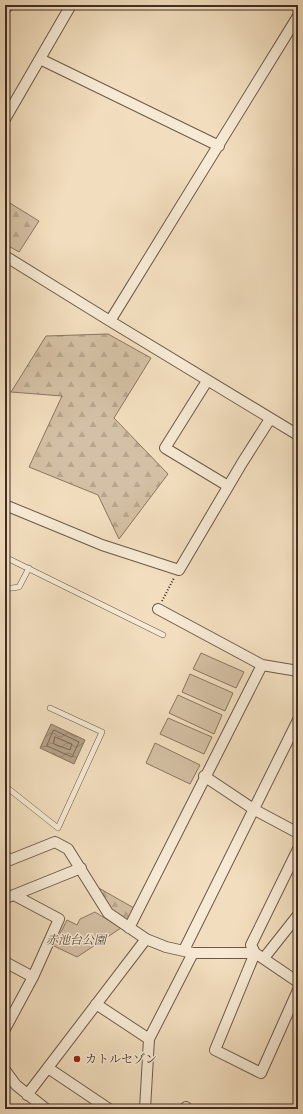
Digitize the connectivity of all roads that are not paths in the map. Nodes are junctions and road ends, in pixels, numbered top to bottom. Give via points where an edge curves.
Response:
1 (71, 5) edge
2 (298, 16) edge
3 (40, 59) junction
4 (5, 119) edge
5 (219, 146) junction
6 (5, 256) edge
7 (110, 322) junction
8 (207, 381) junction
9 (270, 419) junction
10 (298, 435) edge
11 (228, 486) junction
12 (5, 505) edge
13 (5, 557) edge
14 (29, 568) junction
15 (5, 589) edge
16 (158, 609) dead end
17 (163, 635) dead end
18 (262, 665) junction
19 (298, 671) edge
20 (50, 708) dead end
21 (298, 720) edge
22 (204, 776) junction
23 (5, 786) edge
24 (255, 810) junction
25 (298, 833) edge
26 (298, 849) edge
27 (5, 856) edge
28 (81, 868) junction
29 (10, 897) edge
30 (298, 915) edge
31 (129, 928) junction
32 (146, 939) junction
33 (189, 952) junction
34 (255, 953) junction
35 (264, 958) junction
36 (5, 962) edge
37 (33, 977) junction
38 (298, 982) edge
39 (298, 990) edge
40 (96, 1004) junction
41 (5, 1029) edge
42 (150, 1039) junction
43 (48, 1068) junction
44 (5, 1070) edge
45 (27, 1095) junction
46 (46, 1109) edge
47 (109, 1109) edge
48 (145, 1109) edge

1 - 3 street
2 - 5 street
3 - 4 street
3 - 5 street
5 - 7 street
6 - 7 street
7 - 8 street
8 - 9 street
8 - 11 street via 165,448
9 - 10 street
9 - 11 street
11 - 12 street via 179,570 102,545
13 - 14 lane
14 - 15 lane via 19,587
14 - 17 lane
16 - 18 street
18 - 19 street
18 - 22 street
20 - 23 lane via 102,732 58,828
21 - 24 street
22 - 24 street
22 - 31 street
24 - 25 street
24 - 33 street
26 - 34 street via 251,945
27 - 28 street via 10,860 55,842 68,849
28 - 29 street
28 - 31 street via 108,912
29 - 37 street via 59,919
30 - 35 street
31 - 32 street
32 - 33 street
32 - 40 street
33 - 34 street
33 - 42 street
34 - 35 street
34 - 39 street via 214,1050 261,1073
35 - 38 street
36 - 37 street
37 - 41 street
40 - 42 street
40 - 43 street
42 - 48 street
43 - 45 street
43 - 47 street
44 - 45 street
45 - 46 street

